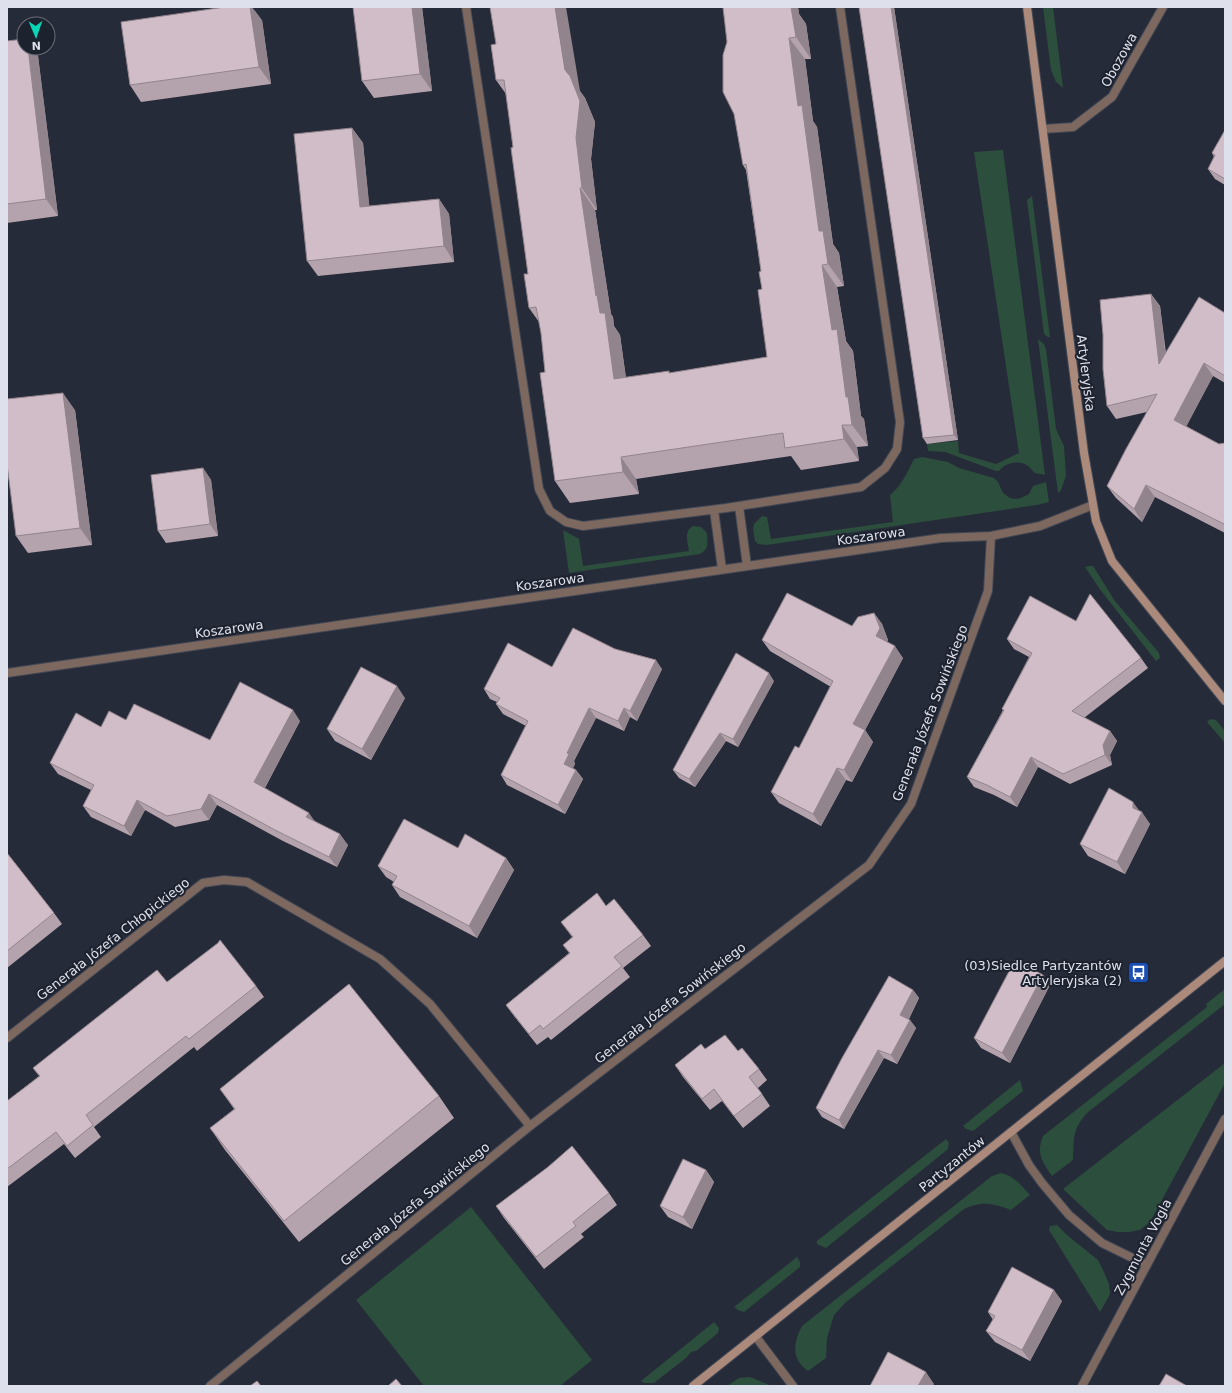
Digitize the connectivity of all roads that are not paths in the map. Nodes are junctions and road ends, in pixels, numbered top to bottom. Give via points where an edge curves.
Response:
1 (466, 7) edge
2 (840, 7) edge
3 (1027, 7) edge
4 (1163, 7) edge
5 (1043, 130) junction
6 (1093, 505) junction
7 (739, 506) junction
8 (714, 510) junction
9 (991, 536) junction
10 (747, 566) junction
11 (722, 569) junction
12 (7, 673) edge
13 (1225, 701) edge
14 (1225, 961) edge
15 (7, 1038) edge
16 (1225, 1119) edge
17 (530, 1126) junction
18 (1011, 1132) junction
19 (1147, 1265) junction
20 (756, 1337) junction
21 (210, 1386) edge
22 (693, 1386) edge
23 (794, 1386) edge
24 (1082, 1386) edge

1 - 8 street via 539,489 550,510 566,522 583,526
2 - 7 street via 900,422 898,449 885,468 861,487
3 - 5 street, Artyleryjska
4 - 5 street, Obozowa via 1112,97 1073,127
5 - 6 street, Artyleryjska via 1083,446
6 - 9 street, Koszarowa via 1040,526
6 - 13 street, Artyleryjska via 1096,521 1112,561
7 - 8 street
7 - 10 street
8 - 11 street
9 - 10 street, Koszarowa via 941,538
9 - 17 street, Generała Józefa Sowińskiego via 988,591 911,804 869,865
10 - 11 street, Koszarowa
11 - 12 street, Koszarowa
14 - 18 street, Partyzantów
15 - 17 street, Generała Józefa Chłopickiego via 203,883 224,880 247,882 380,959 430,1004
16 - 19 street, Zygmunta Vogla
17 - 21 street, Generała Józefa Sowińskiego
18 - 19 street via 1029,1165 1068,1215 1102,1243
18 - 20 street, Partyzantów
19 - 24 street, Zygmunta Vogla
20 - 22 street, Partyzantów
20 - 23 street

